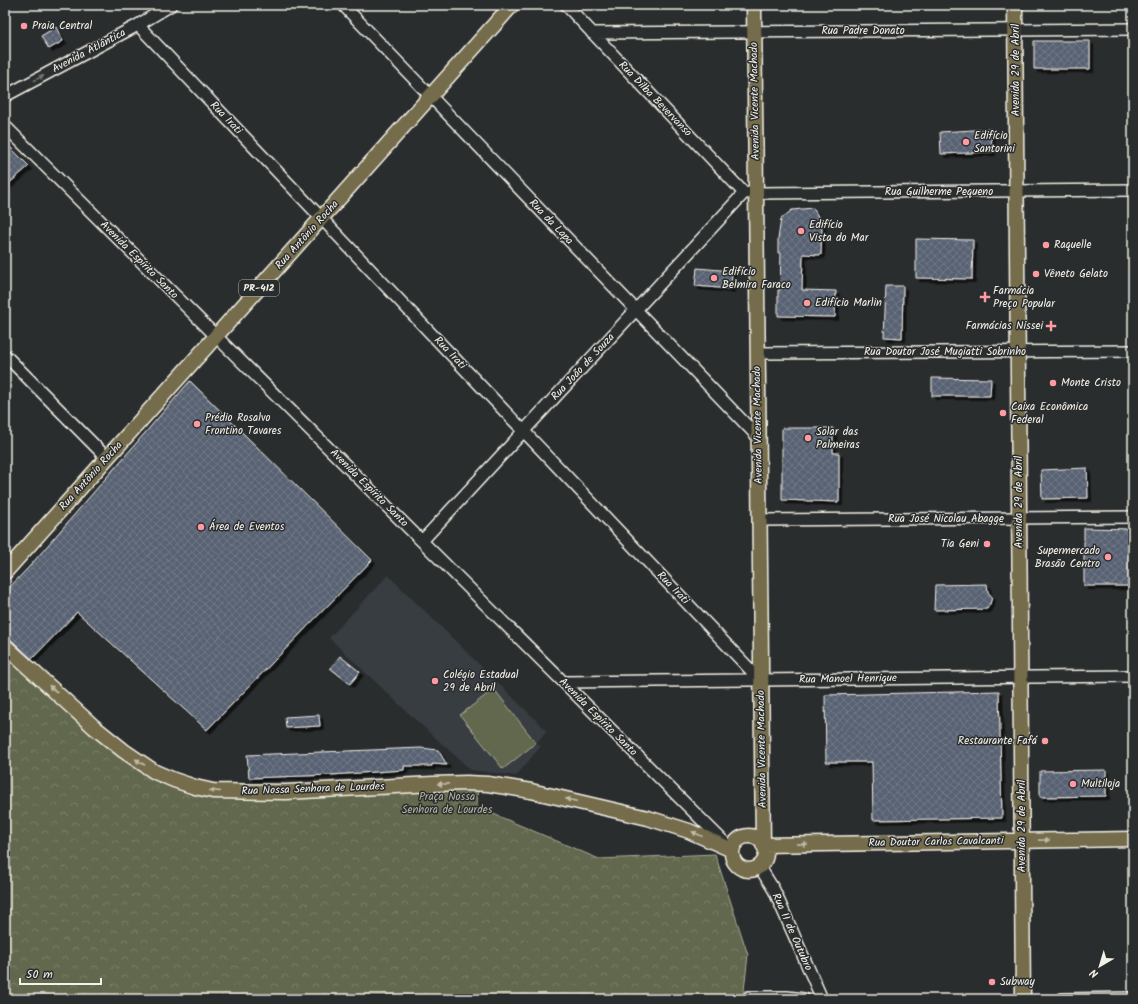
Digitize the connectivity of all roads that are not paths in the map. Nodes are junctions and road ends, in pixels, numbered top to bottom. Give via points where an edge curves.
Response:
1 (171, 5) edge
2 (343, 5) edge
3 (512, 5) edge
4 (566, 5) edge
5 (754, 5) edge
6 (1015, 5) edge
7 (138, 25) junction
8 (1133, 29) edge
9 (1016, 30) junction
10 (754, 32) junction
11 (592, 33) junction
12 (5, 96) edge
13 (431, 96) junction
14 (5, 126) edge
15 (1133, 190) edge
16 (1017, 191) junction
17 (750, 193) junction
18 (321, 218) junction
19 (636, 310) junction
20 (216, 336) junction
21 (1133, 351) edge
22 (1018, 352) junction
23 (758, 353) junction
24 (5, 356) edge
25 (524, 431) junction
26 (758, 438) junction
27 (107, 458) junction
28 (1133, 517) edge
29 (1019, 518) junction
30 (759, 520) junction
31 (422, 541) junction
32 (5, 572) edge
33 (5, 646) edge
34 (1133, 676) edge
35 (1020, 677) junction
36 (761, 681) junction
37 (564, 682) junction
38 (1133, 838) edge
39 (1022, 840) junction
40 (763, 845) junction
41 (732, 850) junction
42 (759, 866) junction
43 (749, 996) dead end
44 (1133, 998) edge
45 (804, 999) edge
46 (822, 999) edge
47 (1023, 999) edge
48 (1062, 999) edge

1 - 7 street, Avenida Atlântica
2 - 13 street, Rua da Lapa
3 - 13 main road, Rua Antônio Rocha / PR-412
4 - 11 street, Rua Dilba Bevervanso
5 - 10 main road, Avenida Vicente Machado
6 - 9 main road, Avenida 29 de Abril
12 -> 7 street, Avenida Atlântica
7 - 18 street, Rua Irati
8 - 9 street, Rua Padre Donato
9 - 10 street, Rua Padre Donato
9 - 16 main road, Avenida 29 de Abril
10 - 11 street, Rua Padre Donato
10 - 17 main road, Avenida Vicente Machado
11 - 17 street, Rua Dilba Bevervanso
13 - 18 main road, Rua Antônio Rocha / PR-412
13 - 19 street, Rua da Lapa
14 - 20 street, Avenida Espírito Santo
15 - 16 street, Rua Guilherme Pequeno
16 - 17 street, Rua Guilherme Pequeno
16 - 22 main road, Avenida 29 de Abril
17 - 19 street, Rua João de Souza
17 - 23 main road, Avenida Vicente Machado
18 - 20 main road, Rua Antônio Rocha / PR-412
18 - 25 street, Rua Irati
19 - 25 street, Rua João de Souza
19 - 26 street, Rua da Lapa
20 - 27 main road, Rua Antônio Rocha / PR-412
20 - 31 street, Avenida Espírito Santo
21 - 22 street, Rua Doutor José Mugiatti Sobrinho
22 - 23 street, Rua Doutor José Mugiatti Sobrinho
22 - 29 main road, Avenida 29 de Abril
23 - 26 main road, Avenida Vicente Machado
24 - 27 street
25 - 31 street, Rua João de Souza
25 - 36 street, Rua Irati
26 - 30 main road, Avenida Vicente Machado
27 - 32 main road, Rua Antônio Rocha / PR-412
28 - 29 street, Rua José Nicolau Abagge
29 - 30 street, Rua José Nicolau Abagge
29 - 35 main road, Avenida 29 de Abril
30 - 36 main road, Avenida Vicente Machado
31 - 37 street, Avenida Espírito Santo
41 -> 33 main road, Rua Nossa Senhora de Lourdes via 689,831 648,818 494,785 460,784 286,792 213,791 195,787 155,772 139,762 82,716
34 - 35 street, Rua Manoel Henrique
35 - 36 street, Rua Manoel Henrique
35 - 39 main road, Avenida 29 de Abril
36 - 37 street, Rua Manoel Henrique
36 - 40 main road, Avenida Vicente Machado
37 - 41 street, Avenida Espírito Santo
39 -> 38 main road, Rua Doutor Carlos Cavalcanti
40 -> 39 main road, Rua Doutor Carlos Cavalcanti
39 - 47 main road, Avenida 29 de Abril
40 - 41 main road via 759,840 749,837 738,840
40 - 42 main road via 766,854
41 - 42 main road via 734,860 740,868 750,870
42 - 46 street, Rua 11 de Outubro via 774,890
43 - 45 street
44 - 48 street

